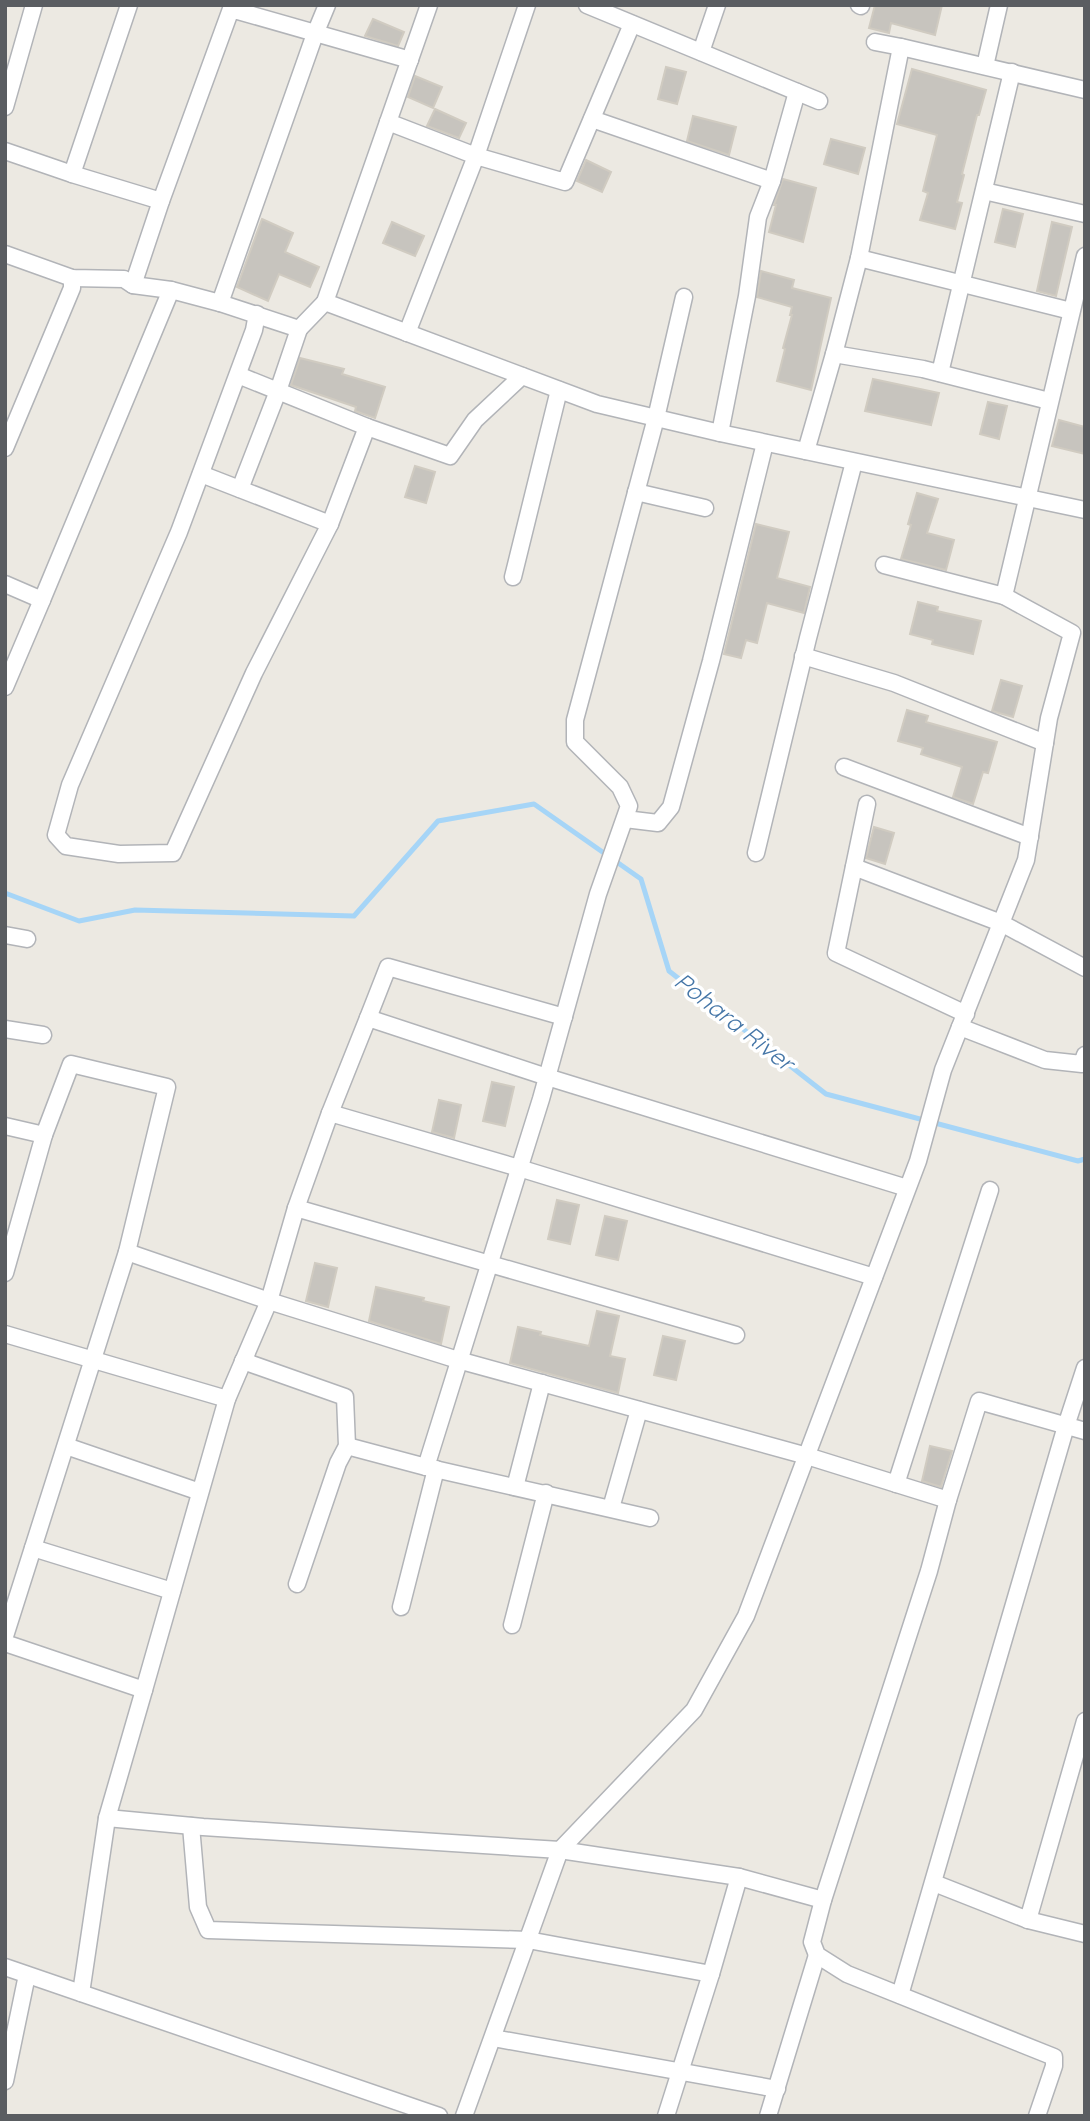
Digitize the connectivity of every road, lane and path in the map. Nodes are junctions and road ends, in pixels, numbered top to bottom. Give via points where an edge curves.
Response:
1 (34, 5) edge
2 (129, 5) edge
3 (327, 5) edge
4 (429, 5) edge
5 (527, 5) edge
6 (587, 5) edge
7 (717, 5) edge
8 (999, 5) edge
9 (632, 24) junction
10 (315, 34) junction
11 (874, 42) dead end
12 (901, 47) junction
13 (701, 52) junction
14 (410, 60) junction
15 (985, 66) junction
16 (1012, 72) junction
17 (1085, 90) edge
18 (797, 92) junction
19 (819, 101) dead end
20 (5, 107) edge
21 (592, 119) junction
22 (388, 122) junction
23 (5, 151) edge
24 (476, 156) junction
25 (72, 174) junction
26 (772, 181) junction
27 (984, 191) junction
28 (160, 201) junction
29 (1085, 214) edge
30 (5, 254) edge
31 (1085, 256) edge
32 (859, 258) junction
33 (72, 278) junction
34 (962, 283) junction
35 (133, 285) junction
36 (171, 290) junction
37 (684, 297) dead end
38 (325, 302) junction
39 (220, 303) junction
40 (1071, 311) junction
41 (257, 314) junction
42 (299, 329) junction
43 (407, 333) junction
44 (834, 354) junction
45 (940, 373) junction
46 (238, 375) junction
47 (522, 376) junction
48 (559, 390) junction
49 (278, 391) junction
50 (1049, 401) junction
51 (656, 418) junction
52 (367, 427) junction
53 (720, 433) junction
54 (765, 443) junction
55 (5, 447) edge
56 (806, 450) junction
57 (854, 462) junction
58 (201, 474) junction
59 (240, 489) junction
60 (636, 492) junction
61 (1026, 498) junction
62 (705, 508) dead end
63 (1085, 510) edge
64 (330, 524) junction
65 (884, 565) dead end
66 (513, 577) dead end
67 (5, 584) edge
68 (1004, 596) junction
69 (42, 600) junction
70 (803, 656) junction
71 (5, 687) edge
72 (1045, 743) junction
73 (844, 767) dead end
74 (867, 804) dead end
75 (623, 825) junction
76 (1030, 837) junction
77 (756, 853) dead end
78 (854, 867) junction
79 (1001, 923) junction
80 (5, 935) edge
81 (27, 939) dead end
82 (1085, 968) edge
83 (564, 1017) junction
84 (368, 1018) junction
85 (963, 1021) junction
86 (5, 1029) edge
87 (43, 1035) dead end
88 (1085, 1055) edge
89 (547, 1077) junction
90 (330, 1113) junction
91 (5, 1126) edge
92 (44, 1135) junction
93 (520, 1168) junction
94 (908, 1188) junction
95 (990, 1190) dead end
96 (296, 1208) junction
97 (10, 1236) edge
98 (127, 1252) junction
99 (489, 1265) junction
100 (5, 1273) edge
101 (874, 1277) junction
102 (269, 1301) junction
103 (5, 1334) edge
104 (736, 1335) dead end
105 (94, 1360) junction
106 (458, 1360) junction
107 (243, 1361) junction
108 (1085, 1368) edge
109 (542, 1383) junction
110 (227, 1399) junction
111 (639, 1410) junction
112 (1066, 1426) junction
113 (1085, 1431) edge
114 (66, 1446) junction
115 (347, 1446) junction
116 (807, 1456) junction
117 (431, 1468) junction
118 (896, 1484) junction
119 (515, 1487) junction
120 (200, 1492) junction
121 (546, 1493) junction
122 (948, 1500) junction
123 (611, 1508) junction
124 (650, 1518) dead end
125 (33, 1548) junction
126 (297, 1584) dead end
127 (172, 1591) junction
128 (401, 1607) dead end
129 (512, 1625) dead end
130 (5, 1636) edge
131 (5, 1643) edge
132 (144, 1690) junction
133 (1085, 1721) edge
134 (107, 1818) junction
135 (191, 1826) junction
136 (560, 1850) junction
137 (739, 1877) junction
138 (934, 1883) junction
139 (823, 1900) junction
140 (1028, 1920) junction
141 (1085, 1934) edge
142 (528, 1940) junction
143 (817, 1955) junction
144 (5, 1967) edge
145 (711, 1974) junction
146 (27, 1975) junction
147 (80, 1993) junction
148 (900, 1995) junction
149 (493, 2038) junction
150 (680, 2072) junction
151 (5, 2081) edge
152 (776, 2089) junction
153 (439, 2116) edge
154 (464, 2116) edge
155 (666, 2116) edge
156 (768, 2116) edge
157 (1037, 2116) edge

1 - 20 street
2 - 25 street
3 - 10 street
4 - 14 street
5 - 24 street
6 - 9 street
7 - 13 street
8 - 15 street
9 - 13 street
9 - 21 street
10 - 14 street
10 - 28 street via 231,9
10 - 39 street
11 - 12 street
12 - 15 street
12 - 32 street
13 - 18 street
14 - 22 street
15 - 16 street
16 - 17 street
16 - 27 street
18 - 19 street
18 - 26 street
21 - 24 street via 565,182
21 - 26 street
22 - 24 street
22 - 38 street
23 - 25 street
24 - 43 street
25 - 28 street
26 - 53 street via 758,217
27 - 29 street
27 - 34 street
28 - 35 street
30 - 33 street
31 - 40 street
32 - 34 street
32 - 44 street
33 - 35 street via 124,279
33 - 55 street via 72,288
34 - 40 street
34 - 45 street
35 - 36 street
36 - 39 street
36 - 69 street
37 - 51 street
38 - 42 street
38 - 43 street
39 - 41 street
40 - 50 street
41 - 42 street
41 - 46 street
42 - 49 street
43 - 47 street
44 - 45 street
44 - 56 street
45 - 50 street
46 - 49 street
46 - 58 street
47 - 48 street
47 - 52 street via 475,420 450,456
48 - 51 street
48 - 66 street
49 - 52 street
49 - 59 street
50 - 61 street
51 - 53 street
51 - 60 street
52 - 64 street
53 - 54 street
54 - 56 street
54 - 75 street via 671,807 658,823
56 - 57 street
57 - 61 street
57 - 70 street
58 - 59 street
58 - 64 street via 70,785 56,835 66,846 119,854 173,853 254,673
59 - 64 street
60 - 62 street
60 - 75 street via 575,720 575,742 620,787 629,806
61 - 63 street
61 - 68 street
65 - 68 street
67 - 69 street
68 - 72 street via 1072,633
69 - 71 street
70 - 72 street via 894,683
70 - 77 street
72 - 76 street
73 - 76 street
74 - 78 street
75 - 83 street via 598,894
76 - 79 street via 1026,860
78 - 79 street
78 - 85 street via 836,953
79 - 82 street
79 - 85 street
80 - 81 street
83 - 84 street via 388,967
83 - 89 street
84 - 89 street
84 - 90 street
85 - 88 street via 1045,1060 1082,1064
85 - 94 street via 943,1070
86 - 87 street
89 - 93 street
89 - 94 street
90 - 93 street
90 - 96 street
91 - 92 street
92 - 97 street
92 - 98 street via 71,1064 167,1087
93 - 99 street
93 - 101 street
94 - 101 street
95 - 118 street
96 - 99 street
96 - 102 street
97 - 100 street
98 - 102 street
98 - 105 street
99 - 104 street
99 - 106 street
101 - 116 street
102 - 106 street
102 - 107 street
103 - 105 street
105 - 110 street
105 - 114 street
106 - 109 street
106 - 117 street
107 - 110 street
107 - 115 street via 345,1397
108 - 112 street
109 - 111 street
109 - 119 street
110 - 120 street
111 - 116 street
111 - 123 street
112 - 113 street
112 - 122 street via 979,1401
112 - 138 street
114 - 120 street
114 - 125 street
115 - 117 street
115 - 126 street
116 - 118 street
116 - 136 street via 746,1616 694,1710
117 - 119 street
117 - 128 street
118 - 122 street
119 - 121 street
120 - 127 street
121 - 123 street
121 - 129 street
122 - 139 street
123 - 124 street
125 - 127 street
125 - 130 street
127 - 132 street
131 - 132 street
132 - 134 street
133 - 140 street
134 - 135 street
134 - 147 street
135 - 136 street
135 - 142 street via 198,1907 208,1930
136 - 137 street
136 - 142 street
137 - 139 street
137 - 145 street
138 - 140 street
138 - 148 street
139 - 143 street via 812,1942
140 - 141 street
142 - 145 street
142 - 149 street
143 - 148 street via 847,1974
143 - 152 street
144 - 146 street
145 - 150 street
146 - 147 street
146 - 151 street
147 - 153 street
148 - 157 street via 1054,2057
149 - 150 street
149 - 154 street
150 - 152 street
150 - 155 street
152 - 156 street

